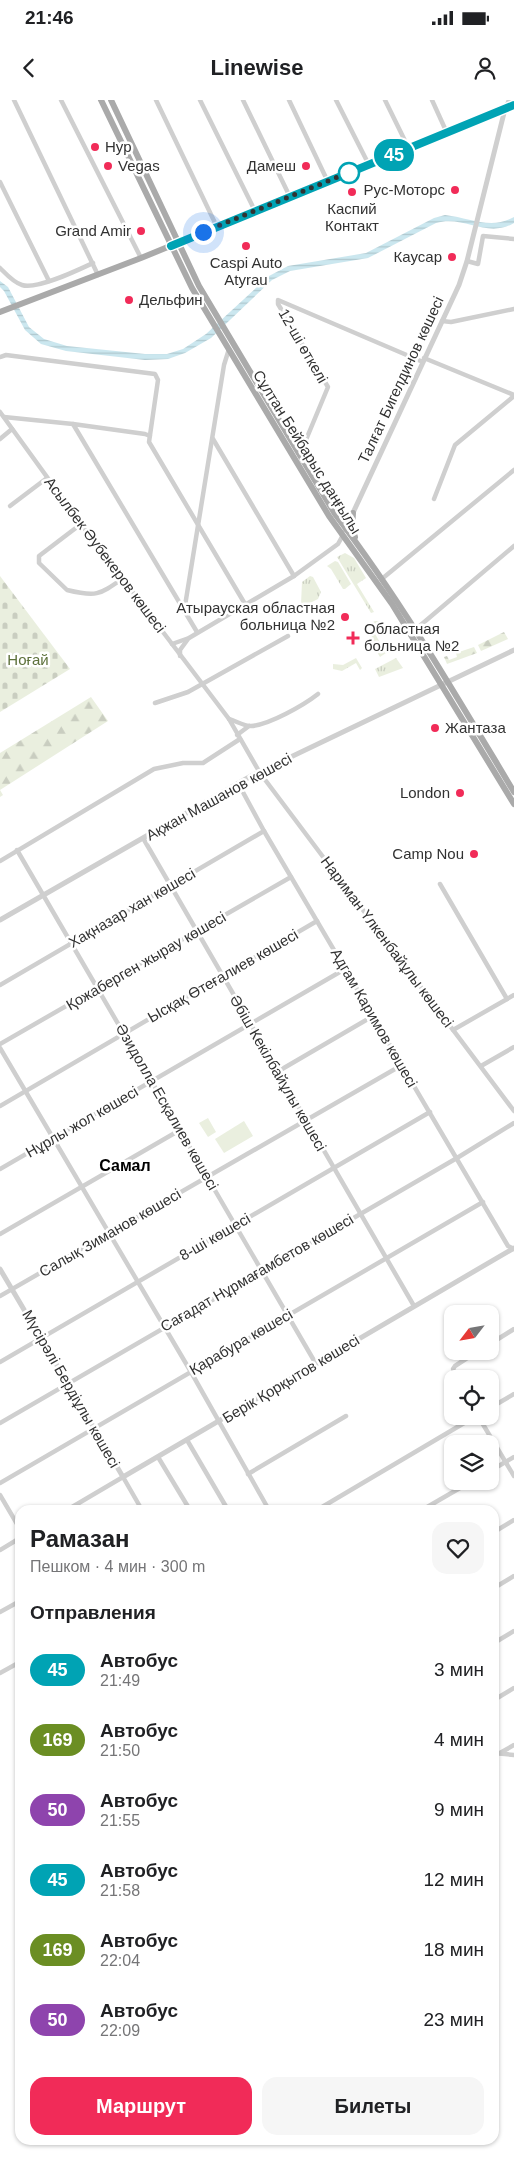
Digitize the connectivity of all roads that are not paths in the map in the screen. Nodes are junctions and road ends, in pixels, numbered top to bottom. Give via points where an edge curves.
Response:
1 (14, 100) edge
2 (62, 100) edge
3 (101, 100) edge
4 (110, 100) edge
5 (156, 100) edge
6 (200, 100) edge
7 (242, 100) edge
8 (289, 100) edge
9 (336, 100) edge
10 (385, 100) edge
11 (432, 100) edge
12 (509, 100) edge
13 (514, 105) edge
14 (505, 109) junction
15 (447, 133) junction
16 (409, 148) junction
17 (369, 165) junction
18 (0, 182) edge
19 (328, 182) junction
20 (290, 197) junction
21 (255, 211) junction
22 (217, 227) junction
23 (174, 232) junction
24 (167, 238) junction
25 (190, 238) junction
26 (514, 239) edge
27 (179, 242) junction
28 (171, 246) junction
29 (161, 250) junction
30 (185, 254) junction
31 (176, 256) junction
32 (141, 258) junction
33 (467, 261) junction
34 (93, 263) junction
35 (0, 268) edge
36 (98, 275) junction
37 (49, 281) junction
38 (514, 309) edge
39 (0, 312) edge
40 (442, 321) junction
41 (229, 349) junction
42 (0, 356) edge
43 (424, 360) junction
44 (514, 396) edge
45 (0, 412) edge
46 (4, 417) junction
47 (73, 424) junction
48 (12, 429) junction
49 (150, 436) junction
50 (0, 439) edge
51 (213, 439) junction
52 (298, 453) junction
53 (514, 470) edge
54 (47, 478) junction
55 (434, 499) dead end
56 (10, 506) dead end
57 (353, 513) junction
58 (81, 524) junction
59 (199, 526) junction
60 (344, 532) junction
61 (514, 546) edge
62 (360, 547) junction
63 (294, 576) junction
64 (383, 578) junction
65 (122, 579) junction
66 (245, 604) junction
67 (184, 612) junction
68 (416, 630) junction
69 (197, 632) junction
70 (288, 636) dead end
71 (189, 638) junction
72 (172, 644) junction
73 (514, 650) edge
74 (180, 656) junction
75 (444, 682) junction
76 (202, 684) junction
77 (318, 694) dead end
78 (155, 703) dead end
79 (229, 719) junction
80 (249, 726) junction
81 (238, 737) junction
82 (260, 773) junction
83 (238, 784) junction
84 (512, 793) edge
85 (514, 804) edge
86 (264, 831) junction
87 (143, 838) junction
88 (17, 850) junction
89 (0, 861) edge
90 (291, 877) junction
91 (440, 884) dead end
92 (170, 886) junction
93 (43, 895) junction
94 (0, 920) edge
95 (317, 921) junction
96 (197, 932) junction
97 (71, 943) junction
98 (345, 969) junction
99 (222, 976) junction
100 (0, 984) edge
101 (98, 988) junction
102 (514, 995) edge
103 (507, 999) junction
104 (373, 1016) junction
105 (250, 1024) junction
106 (454, 1030) junction
107 (124, 1034) junction
108 (0, 1046) edge
109 (514, 1047) edge
110 (402, 1066) junction
111 (481, 1066) junction
112 (277, 1072) junction
113 (151, 1081) junction
114 (25, 1091) junction
115 (512, 1103) edge
116 (0, 1106) edge
117 (514, 1111) edge
118 (430, 1112) junction
119 (305, 1121) junction
120 (514, 1123) edge
121 (180, 1130) junction
122 (53, 1138) junction
123 (457, 1158) junction
124 (0, 1169) edge
125 (333, 1169) junction
126 (207, 1177) junction
127 (82, 1187) junction
128 (483, 1202) junction
129 (359, 1214) junction
130 (235, 1225) junction
131 (109, 1233) junction
132 (0, 1234) edge
133 (514, 1248) edge
134 (386, 1259) junction
135 (0, 1269) edge
136 (262, 1271) junction
137 (138, 1282) junction
138 (12, 1289) junction
139 (0, 1296) edge
140 (414, 1306) junction
141 (288, 1316) junction
142 (164, 1327) junction
143 (514, 1329) edge
144 (41, 1338) junction
145 (499, 1338) edge
146 (463, 1360) edge
147 (0, 1362) edge
148 (316, 1364) junction
149 (454, 1370) edge
150 (191, 1372) junction
151 (68, 1384) junction
152 (514, 1394) edge
153 (499, 1403) edge
154 (346, 1416) dead end
155 (0, 1422) edge
156 (218, 1422) junction
157 (462, 1425) edge
158 (483, 1425) edge
159 (94, 1428) junction
160 (187, 1440) junction
161 (158, 1457) junction
162 (514, 1457) edge
163 (506, 1462) junction
164 (499, 1466) edge
165 (248, 1474) junction
166 (514, 1476) edge
167 (123, 1478) junction
168 (0, 1483) edge
169 (456, 1490) edge
170 (0, 1495) edge
171 (76, 1505) edge
172 (139, 1505) edge
173 (186, 1505) edge
174 (225, 1505) edge
175 (266, 1505) edge
176 (326, 1505) edge
177 (431, 1505) edge
178 (15, 1520) edge
179 (514, 1520) edge
180 (499, 1529) edge
181 (15, 1541) edge
182 (0, 1550) edge
183 (514, 1576) edge
184 (499, 1585) edge
185 (15, 1604) edge
186 (0, 1612) edge
187 (514, 1631) edge
188 (499, 1640) edge
189 (15, 1665) edge
190 (0, 1673) edge
191 (514, 1688) edge
192 (499, 1697) edge
193 (514, 1745) edge
194 (499, 1752) edge
195 (499, 1753) edge
196 (514, 1755) edge

1 - 34 street
2 - 32 street
3 - 24 main road, Сұлтан Бейбарыс даңғылы
4 - 23 main road, Сұлтан Бейбарыс даңғылы
5 - 22 street
6 - 21 street
7 - 20 street
8 - 19 street
9 - 17 street
10 - 16 street
11 - 15 street
12 - 14 street
13 - 14 main road
14 - 15 main road
14 - 33 street, Талғат Бигелдинов көшесі
15 - 16 main road
16 - 17 main road
17 - 19 main road
18 - 37 street
19 - 20 main road
20 - 21 main road
21 - 22 main road
22 - 25 main road
23 - 25 main road via 181,238
23 - 27 main road, Сұлтан Бейбарыс даңғылы
24 - 28 main road, Сұлтан Бейбарыс даңғылы
24 - 29 main road
25 - 27 main road
25 - 30 main road via 185,244
26 - 33 street via 483,236 478,264
27 - 28 main road
27 - 30 main road, Сұлтан Бейбарыс даңғылы
28 - 29 main road
28 - 31 main road, Сұлтан Бейбарыс даңғылы
29 - 31 main road
29 - 32 main road
30 - 52 main road, Сұлтан Бейбарыс даңғылы via 199,286
31 - 41 main road, Сұлтан Бейбарыс даңғылы
32 - 36 main road
33 - 40 street, Талғат Бигелдинов көшесі
34 - 36 street
34 - 37 street
35 - 37 street via 21,285
36 - 39 main road
38 - 40 street
40 - 43 street, Талғат Бигелдинов көшесі
41 - 51 street
41 - 60 main road, Сұлтан Бейбарыс даңғылы via 329,516
42 - 49 street via 149,372 157,376
43 - 44 street
43 - 52 street, 12-ші өткелі via 278,300 328,387
43 - 57 street, Талғат Бигелдинов көшесі
44 - 55 street via 456,445
45 - 46 street, Асылбек Әубекеров көшесі
46 - 47 street
46 - 48 street, Асылбек Әубекеров көшесі
47 - 49 street
47 - 67 street
48 - 50 street
48 - 54 street, Асылбек Әубекеров көшесі
49 - 59 street via 149,442
51 - 59 street
51 - 63 street
52 - 60 main road, Сұлтан Бейбарыс даңғылы
53 - 64 street
54 - 56 street
54 - 58 street, Асылбек Әубекеров көшесі
57 - 60 street, Талғат Бигелдинов көшесі
57 - 62 main road via 352,528
58 - 65 street, Асылбек Әубекеров көшесі
58 - 65 street via 39,556 39,562 67,590 98,594
59 - 66 street
59 - 67 street
60 - 62 main road, Сұлтан Бейбарыс даңғылы
60 - 63 street via 338,544
60 - 75 main road, Сұлтан Бейбарыс даңғылы
61 - 68 street
62 - 64 main road, Сұлтан Бейбарыс даңғылы
63 - 66 street
64 - 68 main road, Сұлтан Бейбарыс даңғылы
65 - 72 street, Асылбек Әубекеров көшесі
66 - 69 street
67 - 69 street
68 - 75 main road, Сұлтан Бейбарыс даңғылы
69 - 71 street
70 - 76 street
71 - 72 street
71 - 74 street via 180,650
72 - 74 street, Асылбек Әубекеров көшесі
73 - 75 street, Ақжан Машанов көшесі
74 - 76 street, Асылбек Әубекеров көшесі
75 - 82 street, Ақжан Машанов көшесі
75 - 84 main road, Сұлтан Бейбарыс даңғылы
76 - 78 street
76 - 79 street, Асылбек Әубекеров көшесі
77 - 80 street via 260,725
79 - 80 street
79 - 81 street, Асылбек Әубекеров көшесі
80 - 81 street
81 - 82 street, Асылбек Әубекеров көшесі
81 - 88 street via 203,763 154,769
82 - 83 street, Ақжан Машанов көшесі
82 - 106 street, Нариман Үлкенбайұлы көшесі
83 - 86 street, Адгам Каримов көшесі
83 - 87 street, Ақжан Машанов көшесі
84 - 85 main road, Сұлтан Бейбарыс даңғылы
86 - 90 street, Адгам Каримов көшесі
86 - 92 street, Хақназар хан көшесі
87 - 92 street, Әбіш Кекілбайұлы көшесі
87 - 93 street, Ақжан Машанов көшесі
88 - 89 street
88 - 93 street, Әзидолла Есқалиев көшесі
90 - 95 street, Адгам Каримов көшесі
90 - 96 street, Қожаберген жырау көшесі
91 - 103 street
92 - 96 street, Әбіш Кекілбайұлы көшесі
92 - 97 street, Хақназар хан көшесі
93 - 94 street, Ақжан Машанов көшесі
93 - 97 street, Әзидолла Есқалиев көшесі
95 - 98 street, Адгам Каримов көшесі
95 - 99 street, Ысқақ Өтеғалиев көшесі
96 - 99 street, Әбіш Кекілбайұлы көшесі
96 - 101 street, Қожаберген жырау көшесі
97 - 100 street, Хақназар хан көшесі
97 - 101 street, Әзидолла Есқалиев көшесі
98 - 104 street, Адгам Каримов көшесі
98 - 105 street, Нұрлы жол көшесі
99 - 105 street, Әбіш Кекілбайұлы көшесі
99 - 107 street, Ысқақ Өтеғалиев көшесі
101 - 107 street, Әзидолла Есқалиев көшесі
101 - 108 street, Қожаберген жырау көшесі
102 - 103 street
103 - 106 street
104 - 110 street, Адгам Каримов көшесі
104 - 112 street
105 - 112 street, Әбіш Кекілбайұлы көшесі
105 - 113 street, Нұрлы жол көшесі
106 - 111 street, Нариман Үлкенбайұлы көшесі
107 - 113 street, Әзидолла Есқалиев көшесі
107 - 114 street, Ысқақ Өтеғалиев көшесі
108 - 114 street
109 - 111 street
110 - 118 street, Адгам Каримов көшесі
110 - 119 street, Салық Зиманов көшесі
111 - 115 street, Нариман Үлкенбайұлы көшесі
112 - 119 street, Әбіш Кекілбайұлы көшесі
113 - 121 street, Әзидолла Есқалиев көшесі
113 - 122 street, Нұрлы жол көшесі
114 - 116 street, Ысқақ Өтеғалиев көшесі
114 - 122 street
115 - 117 street, Нариман Үлкенбайұлы көшесі
118 - 123 street, Адгам Каримов көшесі
118 - 125 street, 8-шi көшесi
119 - 125 street, Әбіш Кекілбайұлы көшесі
119 - 126 street, Салық Зиманов көшесі
120 - 123 street, Сағадат Нұрмағамбетов көшесі
121 - 126 street, Әзидолла Есқалиев көшесі
121 - 127 street
122 - 124 street, Нұрлы жол көшесі
122 - 127 street
123 - 128 street, Адгам Каримов көшесі
123 - 129 street, Сағадат Нұрмағамбетов көшесі
125 - 129 street, Әбіш Кекілбайұлы көшесі
125 - 130 street, 8-шi көшесi
126 - 130 street, Әзидолла Есқалиев көшесі
126 - 131 street, Салық Зиманов көшесі
127 - 131 street
127 - 132 street
128 - 133 street, Адгам Каримов көшесі via 508,1246
128 - 134 street, Қарабура көшесі
129 - 134 street, Әбіш Кекілбайұлы көшесі
129 - 136 street, Сағадат Нұрмағамбетов көшесі
130 - 136 street, Әзидолла Есқалиев көшесі
130 - 137 street, 8-шi көшесi
131 - 137 street
131 - 138 street, Салық Зиманов көшесі
133 - 140 street, Берік Қорқытов көшесі
134 - 140 street, Әбіш Кекілбайұлы көшесі
134 - 141 street, Қарабура көшесі
135 - 138 street, Мүсірәлі Бердіұлы көшесі
136 - 141 street, Әзидолла Есқалиев көшесі
136 - 142 street, Сағадат Нұрмағамбетов көшесі
137 - 142 street
137 - 144 street, 8-шi көшесi
138 - 139 street, Салық Зиманов көшесі
138 - 144 street, Мүсірәлі Бердіұлы көшесі
140 - 148 street, Берік Қорқытов көшесі
141 - 148 street, Әзидолла Есқалиев көшесі
141 - 150 street, Қарабура көшесі
142 - 150 street
142 - 151 street, Сағадат Нұрмағамбетов көшесі
143 - 145 street
144 - 147 street, 8-шi көшесi
144 - 151 street, Мүсірәлі Бердіұлы көшесі
146 - 149 street
148 - 156 street, Берік Қорқытов көшесі
150 - 156 street
150 - 159 street, Қарабура көшесі
151 - 155 street, Сағадат Нұрмағамбетов көшесі
151 - 159 street, Мүсірәлі Бердіұлы көшесі
152 - 153 street
154 - 165 street
156 - 160 street, Берік Қорқытов көшесі
156 - 165 street
157 - 176 street
158 - 163 street
159 - 167 street, Мүсірәлі Бердіұлы көшесі
159 - 168 street, Қарабура көшесі
160 - 161 street, Берік Қорқытов көшесі
160 - 174 street
161 - 167 street, Берік Қорқытов көшесі
161 - 173 street
162 - 163 street
163 - 164 street
163 - 166 street
165 - 175 street
167 - 171 street, Берік Қорқытов көшесі
167 - 172 street, Мүсірәлі Бердіұлы көшесі
169 - 177 street
170 - 178 street
179 - 180 street
181 - 182 street
183 - 184 street
185 - 186 street
187 - 188 street
189 - 190 street
191 - 192 street
193 - 194 street
195 - 196 street

